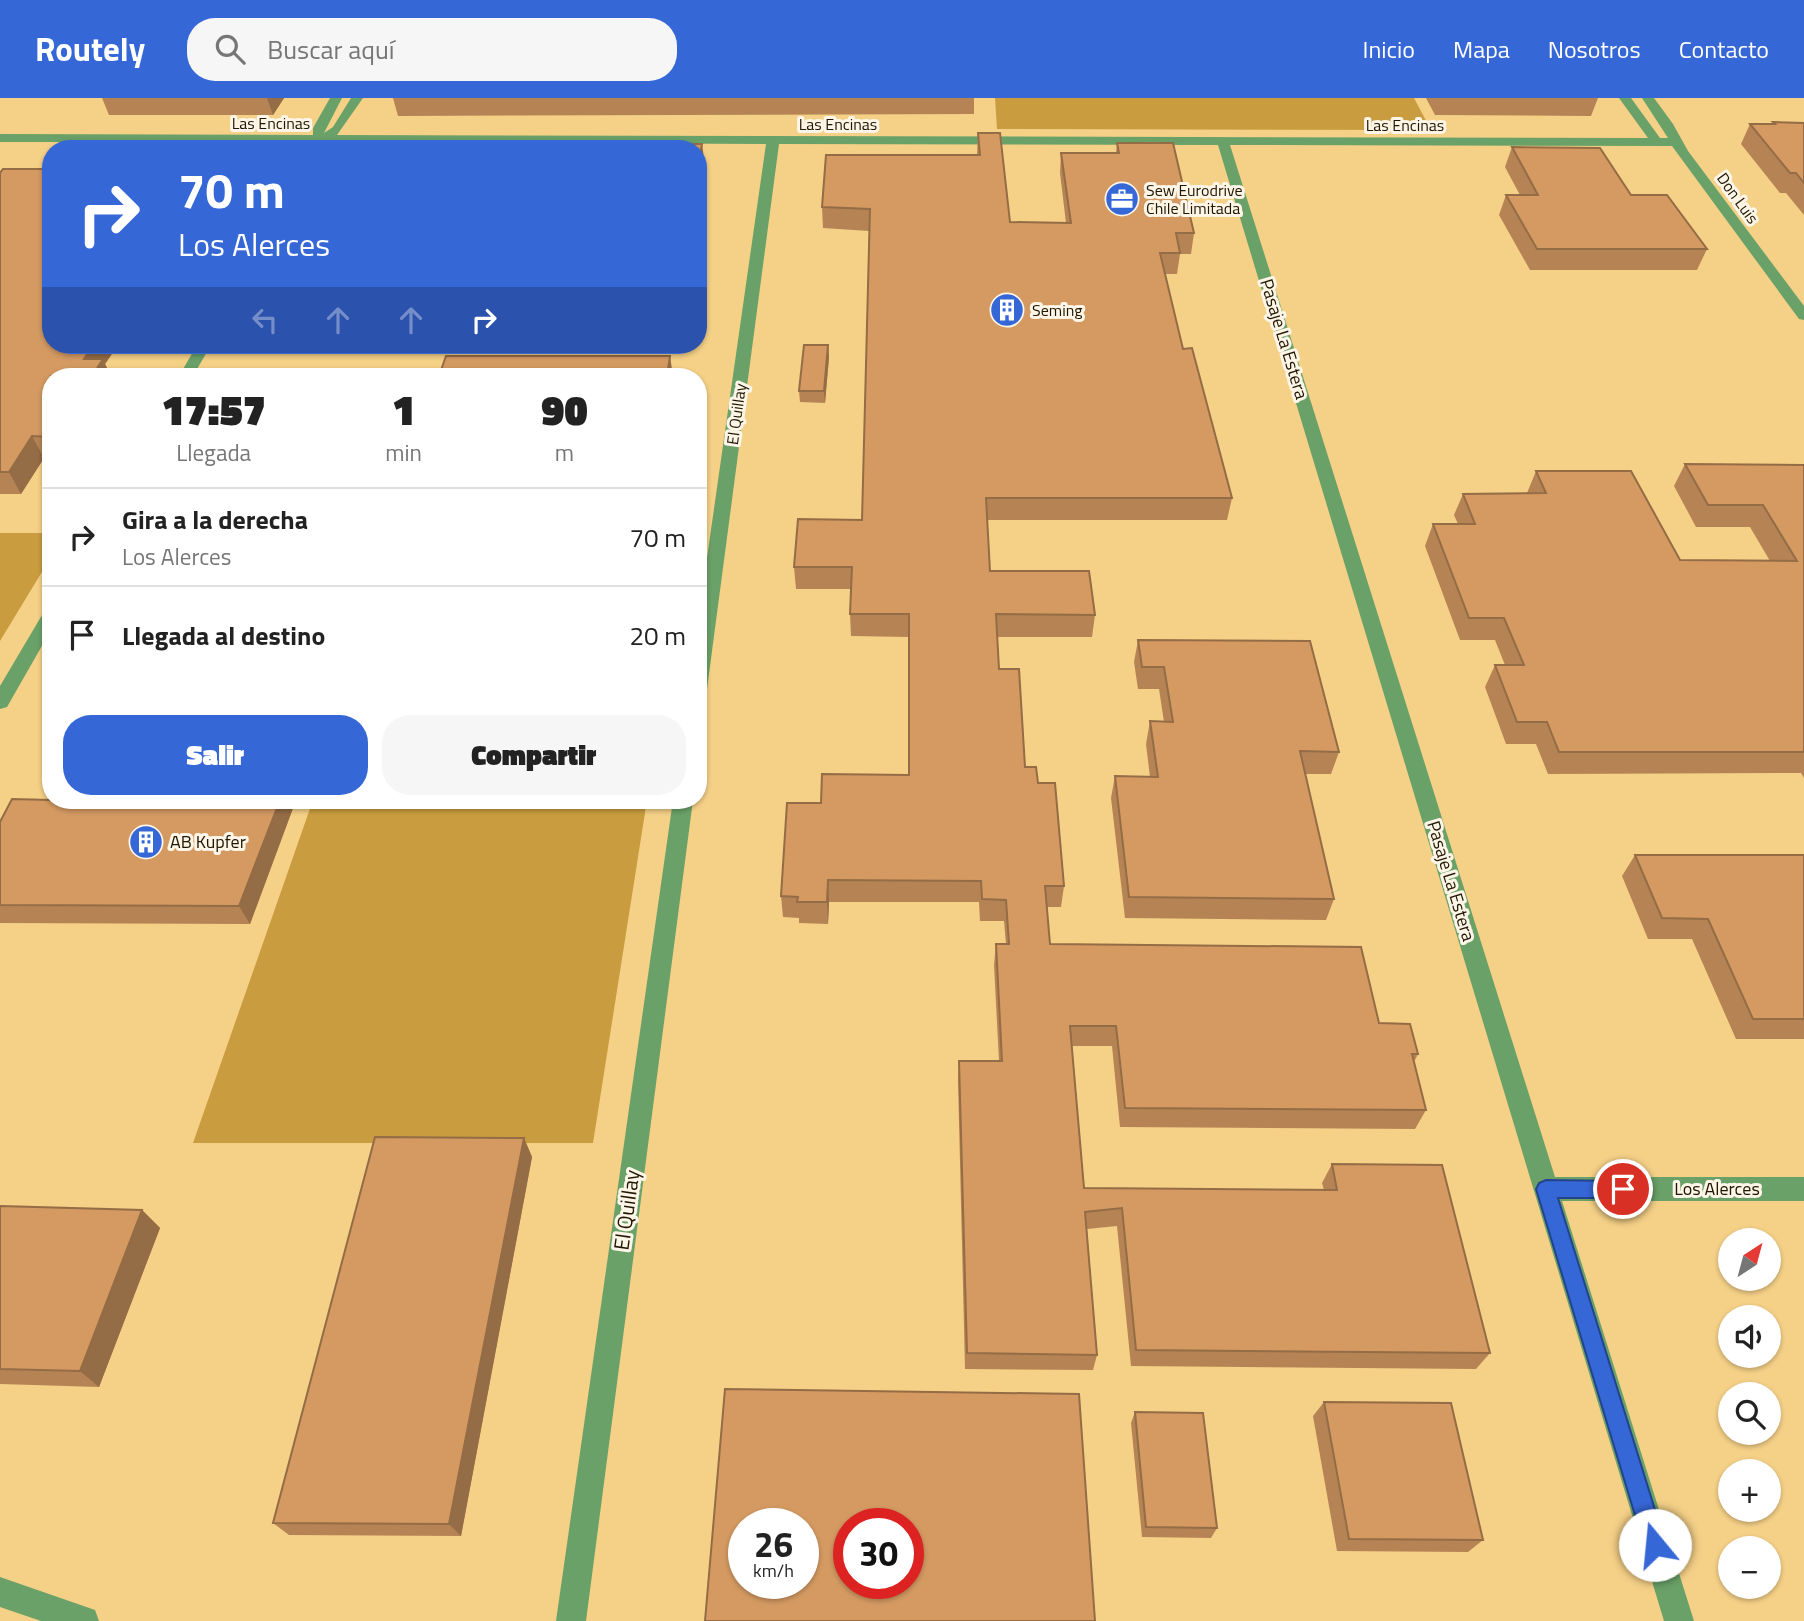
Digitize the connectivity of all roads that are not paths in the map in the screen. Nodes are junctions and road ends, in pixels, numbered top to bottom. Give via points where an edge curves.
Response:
1 (336, 98) edge
2 (357, 98) edge
3 (1625, 98) edge
4 (1648, 98) edge
5 (0, 138) edge
6 (106, 140) edge
7 (319, 140) edge
8 (324, 140) edge
9 (773, 140) junction
10 (707, 141) edge
11 (1223, 141) junction
12 (1656, 141) junction
13 (1677, 142) junction
14 (1804, 316) edge
15 (707, 623) edge
16 (42, 630) edge
17 (0, 702) edge
18 (682, 809) edge
19 (1546, 1189) junction
20 (1804, 1189) edge
21 (0, 1592) edge
22 (84, 1621) edge
23 (571, 1621) edge
24 (1679, 1621) edge

1 - 7 street via 319,128
2 - 8 street via 338,129
3 - 12 street
4 - 13 street, Don Luis
5 - 6 street, Las Encinas
9 - 10 street, Las Encinas
9 - 11 street, Las Encinas
9 - 15 street, El Quillay
11 - 12 street, Las Encinas
11 - 19 street, Pasaje La Estera
12 - 13 street, Las Encinas
13 - 14 street, Don Luis
16 - 17 street
18 - 23 street, El Quillay
19 - 20 street, Los Alerces
19 - 24 street, Pasaje La Estera
21 - 22 street

